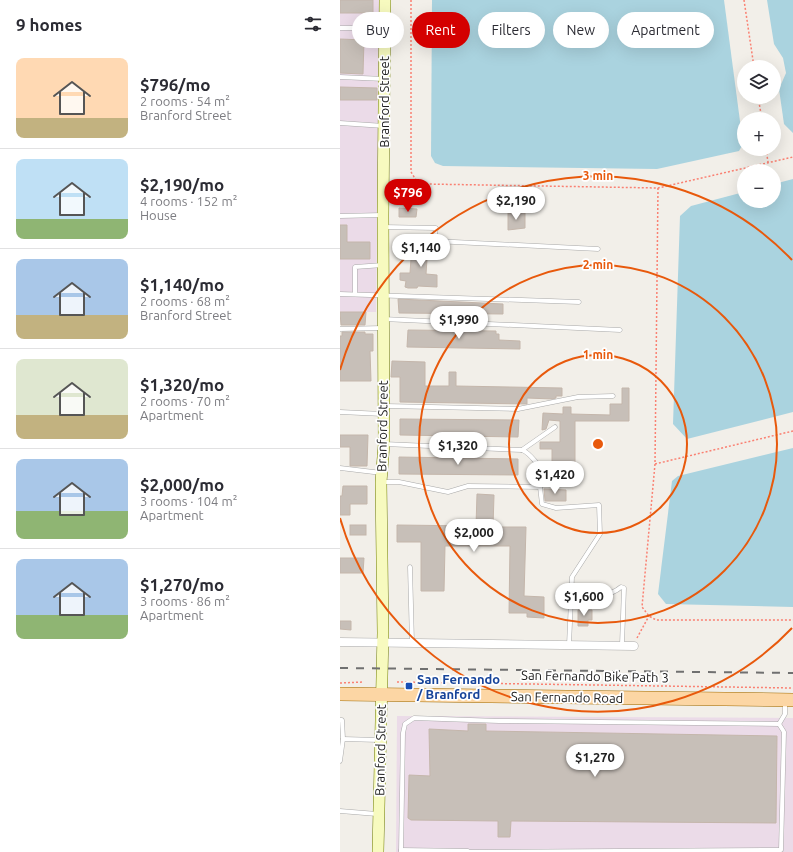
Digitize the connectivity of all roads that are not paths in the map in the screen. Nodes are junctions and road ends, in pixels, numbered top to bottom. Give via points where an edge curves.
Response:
1 (385, 0) edge
2 (385, 12) edge
3 (340, 28) edge
4 (352, 28) edge
5 (384, 48) edge
6 (340, 77) edge
7 (384, 79) junction
8 (340, 123) edge
9 (384, 126) junction
10 (383, 215) junction
11 (340, 216) edge
12 (383, 227) junction
13 (598, 249) dead end
14 (383, 265) junction
15 (340, 294) edge
16 (355, 294) junction
17 (382, 294) junction
18 (579, 302) dead end
19 (383, 324) junction
20 (340, 329) edge
21 (620, 330) dead end
22 (613, 396) dead end
23 (383, 410) junction
24 (340, 412) edge
25 (555, 427) dead end
26 (384, 444) junction
27 (522, 450) junction
28 (340, 468) edge
29 (549, 473) dead end
30 (382, 477) junction
31 (410, 566) dead end
32 (571, 594) junction
33 (340, 642) edge
34 (382, 643) junction
35 (412, 643) junction
36 (569, 645) junction
37 (622, 646) junction
38 (634, 646) road end
39 (340, 694) edge
40 (380, 694) junction
41 (789, 700) edge
42 (340, 720) edge
43 (779, 724) junction
44 (343, 739) junction
45 (380, 740) junction
46 (340, 761) edge
47 (340, 811) edge
48 (379, 814) junction
49 (401, 851) edge
50 (561, 851) edge
51 (781, 851) edge
52 (378, 852) edge
53 (468, 852) edge

1 - 2 main road, Branford Street
3 - 4 lane
5 - 7 main road, Branford Street
6 - 7 lane
7 - 9 main road, Branford Street
8 - 9 lane
9 - 10 main road, Branford Street
10 - 11 lane
10 - 12 main road, Branford Street
12 - 13 lane via 436,228 434,241
12 - 14 main road, Branford Street
14 - 16 lane via 355,266
14 - 17 main road, Branford Street
15 - 16 lane
16 - 17 lane
17 - 18 lane
17 - 19 main road, Branford Street
19 - 20 lane
19 - 21 lane
19 - 23 main road, Branford Street
22 - 23 lane via 578,397 518,409
23 - 24 lane
23 - 26 main road, Branford Street
25 - 27 lane
26 - 27 lane
26 - 30 main road, Branford Street
27 - 29 lane
28 - 30 lane via 354,468
30 - 32 lane via 448,492 468,486 540,487 542,504 556,508 599,505 600,534 572,577
30 - 34 main road, Branford Street
31 - 35 lane
32 - 36 lane
32 - 37 lane via 608,595 621,587 624,588
33 - 34 street
34 - 35 street
34 - 40 main road, Branford Street
35 - 36 street
36 - 37 street
37 - 38 street
39 - 40 main road, San Fernando Road
40 - 41 main road, San Fernando Road
40 - 45 main road, Branford Street
41 - 43 lane
42 - 44 lane
43 - 49 lane via 414,718 405,724 403,733
43 - 51 lane via 784,732
44 - 45 lane
44 - 46 lane
45 - 48 main road, Branford Street
47 - 48 lane
48 - 52 main road, Branford Street
49 - 53 lane
50 - 51 lane
50 - 53 lane

